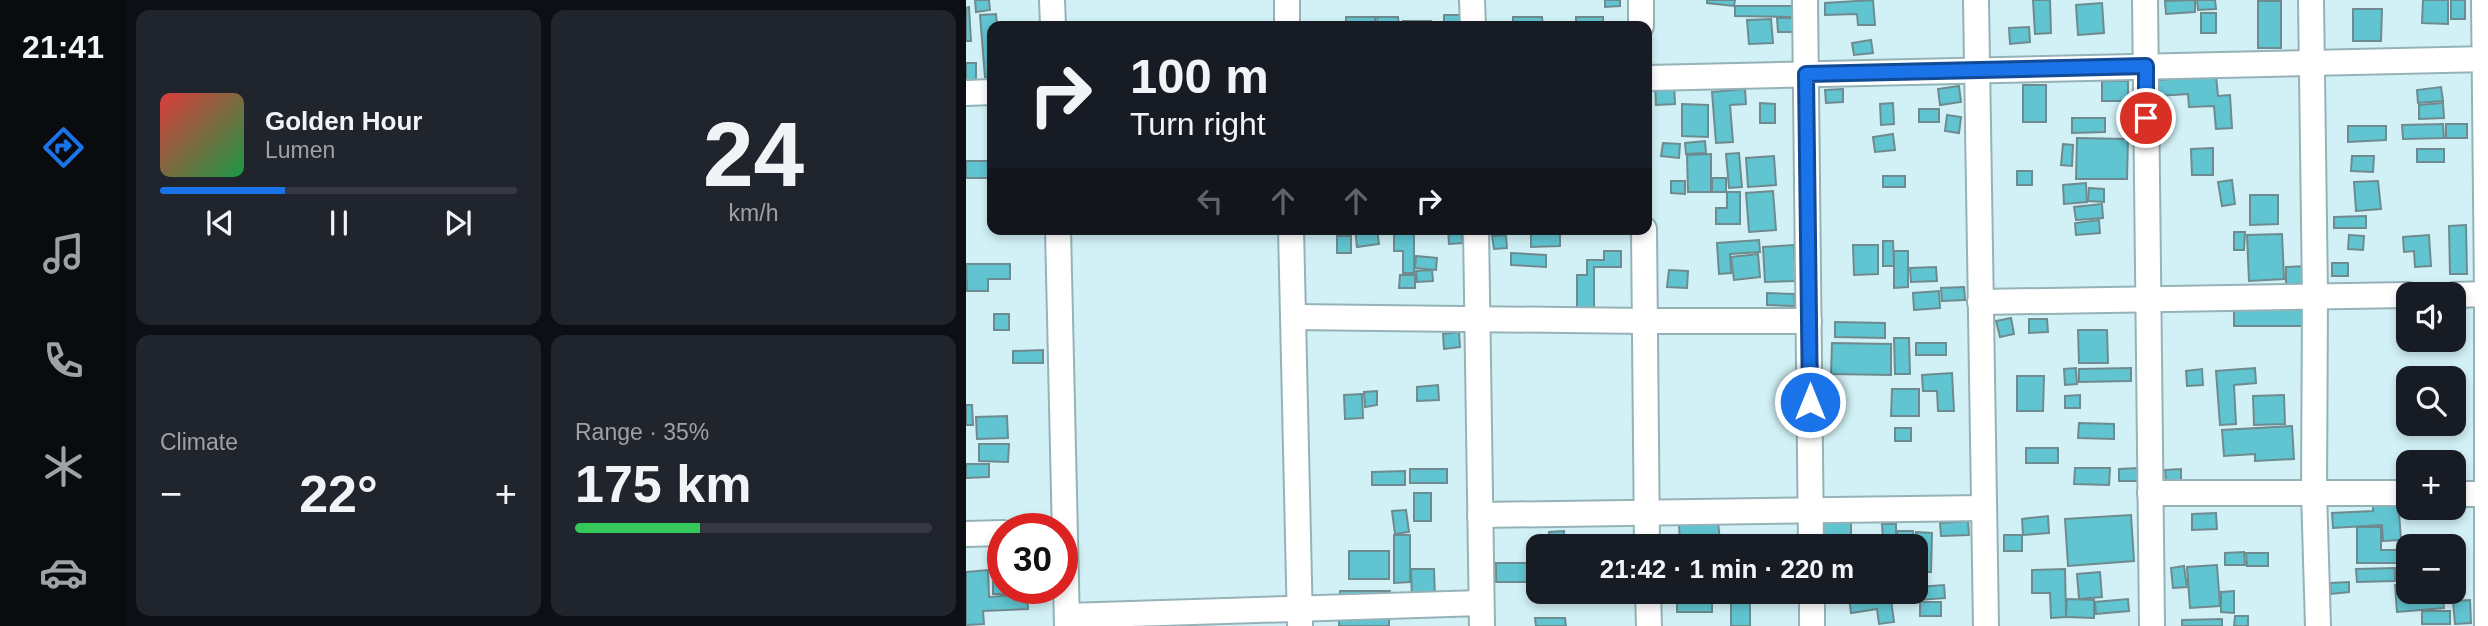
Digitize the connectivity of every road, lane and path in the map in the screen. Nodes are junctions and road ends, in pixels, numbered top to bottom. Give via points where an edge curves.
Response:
1 (1052, 0) edge
2 (1287, 0) edge
3 (1472, 0) edge
4 (1641, 0) edge
5 (1805, 0) edge
6 (1976, 0) edge
7 (2145, 0) edge
8 (2311, 0) edge
9 (2484, 0) edge
10 (1052, 21) edge
11 (1287, 21) edge
12 (1473, 21) edge
13 (1642, 21) edge
14 (2486, 59) edge
15 (2312, 63) junction
16 (2146, 66) junction
17 (1977, 70) junction
18 (1806, 74) junction
19 (1652, 78) edge
20 (987, 92) edge
21 (966, 93) edge
22 (1058, 235) edge
23 (1292, 235) edge
24 (1476, 235) edge
25 (1644, 235) edge
26 (2487, 294) edge
27 (2396, 295) edge
28 (2466, 295) edge
29 (2315, 296) junction
30 (2148, 298) junction
31 (1980, 302) junction
32 (1293, 317) junction
33 (1477, 318) junction
34 (1809, 320) junction
35 (1646, 321) junction
36 (2314, 492) junction
37 (2150, 493) junction
38 (2396, 493) edge
39 (2466, 494) edge
40 (2487, 494) edge
41 (1983, 508) junction
42 (1811, 511) junction
43 (1064, 513) edge
44 (1647, 513) junction
45 (1480, 515) junction
46 (987, 533) edge
47 (966, 534) edge
48 (1647, 534) edge
49 (1811, 534) edge
50 (1648, 604) edge
51 (1812, 604) edge
52 (1482, 614) edge
53 (1300, 618) edge
54 (1067, 621) edge
55 (1649, 626) edge
56 (1812, 626) edge
57 (1986, 626) edge
58 (2152, 626) edge
59 (2318, 626) edge
60 (2487, 626) edge

1 - 10 street
2 - 11 street
3 - 12 street
4 - 13 street
5 - 18 street
6 - 17 street
7 - 16 street
8 - 15 street
9 - 14 street
14 - 15 street
14 - 26 street
15 - 16 street
15 - 29 street
16 - 17 street
16 - 30 street
17 - 18 street
17 - 31 street
18 - 19 street
18 - 34 street
20 - 21 street
22 - 43 street
23 - 32 street
24 - 33 street
25 - 35 street
26 - 28 street
26 - 40 street
27 - 29 street
29 - 30 street
29 - 36 street
30 - 31 street
30 - 37 street
31 - 41 street
32 - 33 street
32 - 53 street
33 - 35 street
33 - 45 street
34 - 35 street
34 - 42 street
35 - 44 street
36 - 37 street
36 - 38 street
36 - 59 street
37 - 58 street
39 - 40 street
40 - 60 street
41 - 42 street
41 - 57 street
42 - 44 street
42 - 49 street
44 - 45 street
44 - 48 street
45 - 52 street
46 - 47 street
50 - 55 street
51 - 56 street
52 - 53 street
53 - 54 street

